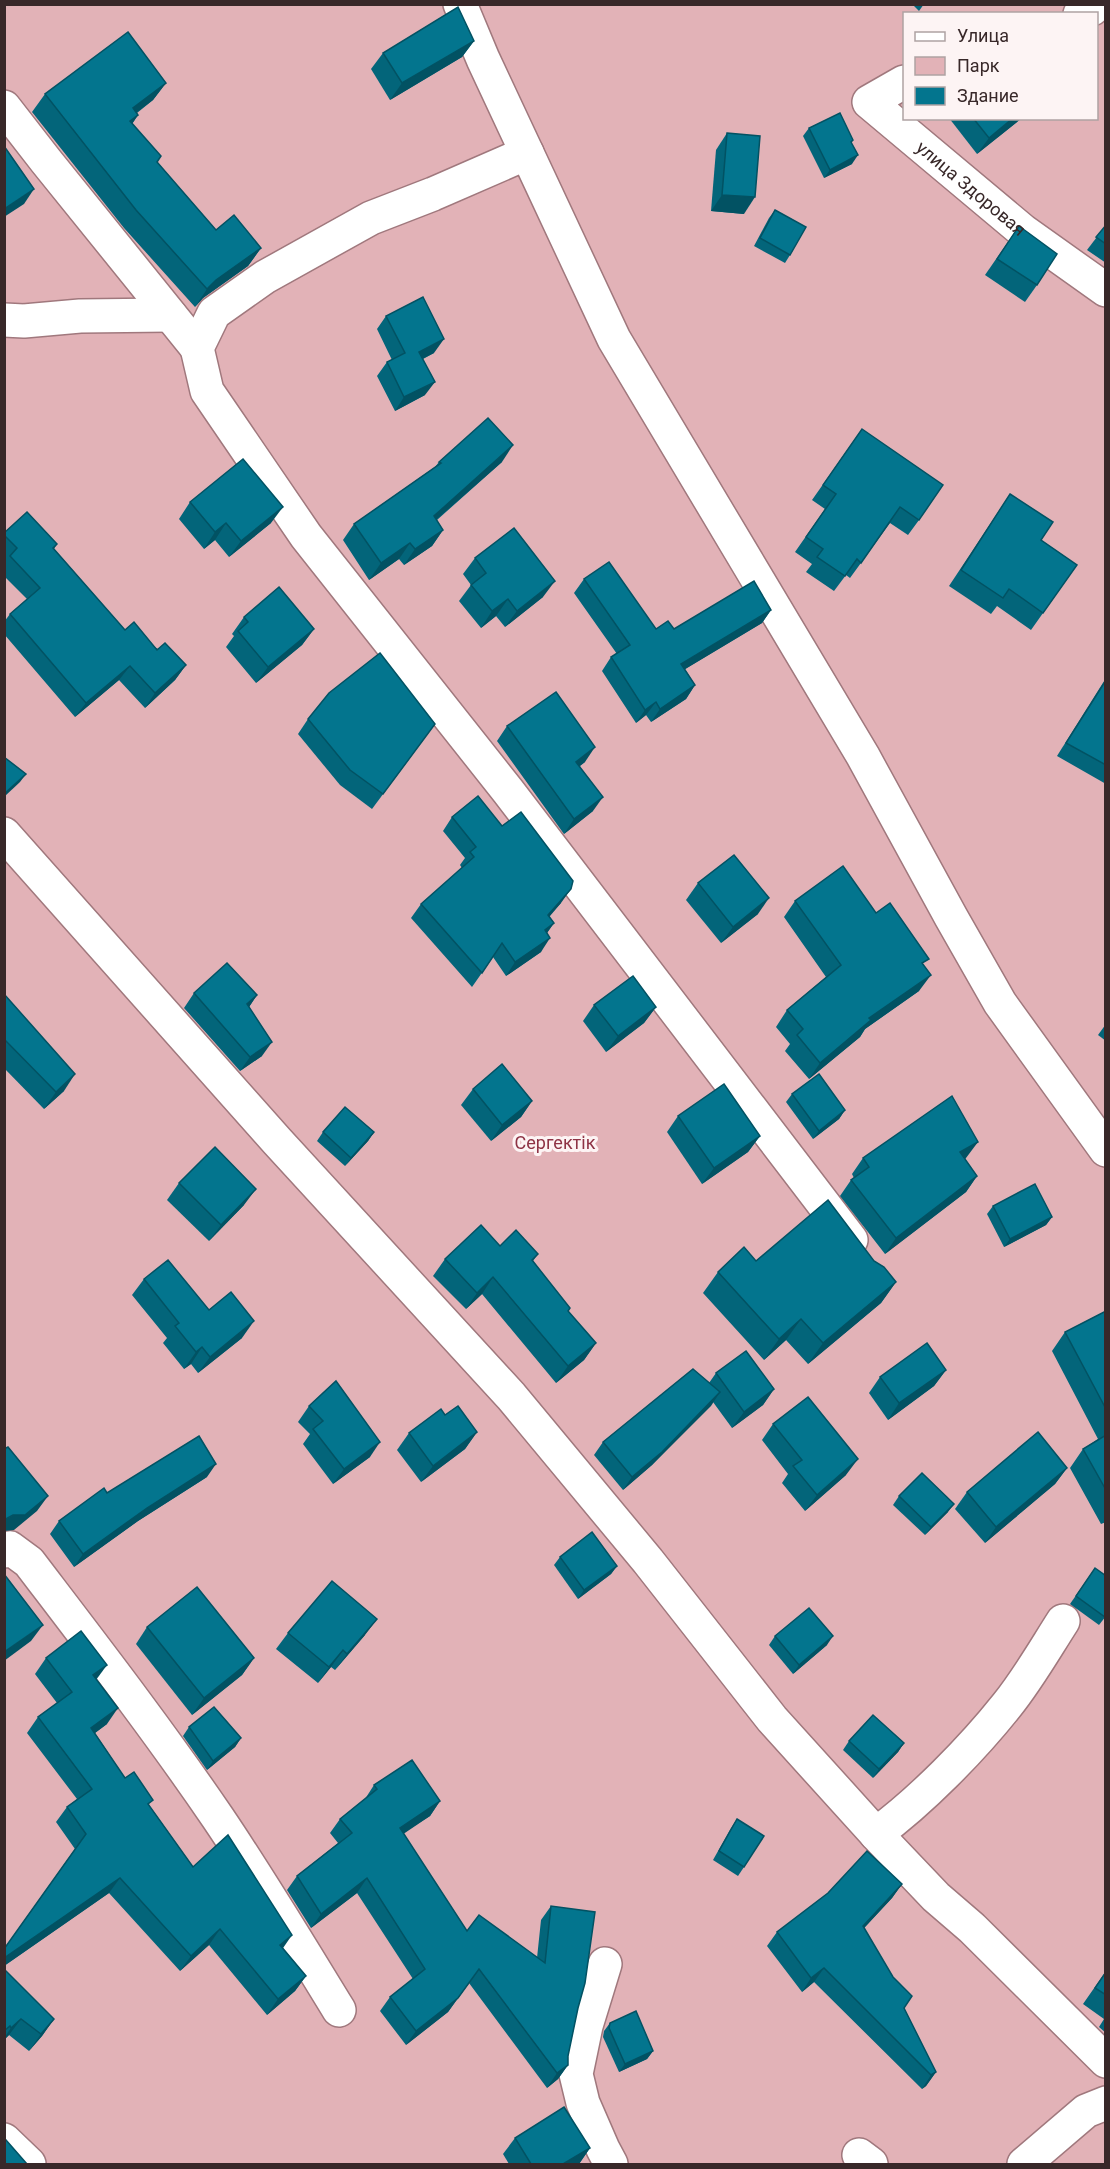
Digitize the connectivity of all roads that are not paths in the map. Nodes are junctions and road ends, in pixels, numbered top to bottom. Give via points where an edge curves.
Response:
1 (460, 4) edge
2 (903, 83) edge
3 (4, 107) edge
4 (527, 153) junction
5 (1106, 290) edge
6 (170, 315) junction
7 (4, 320) edge
8 (197, 348) junction
9 (4, 834) edge
10 (1106, 1150) edge
11 (867, 1262) edge
12 (4, 1551) edge
13 (1063, 1621) dead end
14 (876, 1834) junction
15 (605, 1964) dead end
16 (339, 2010) dead end
17 (1106, 2061) edge
18 (1106, 2103) edge
19 (4, 2140) edge
20 (29, 2164) edge
21 (611, 2164) edge
22 (1024, 2164) edge

1 - 4 street
2 - 5 street, улица Здоровая via 870,102 1023,231
3 - 6 street
4 - 8 street via 371,218 265,277 214,313
4 - 10 street via 614,339 863,756 1000,1003
6 - 7 street
6 - 8 street
8 - 11 street via 207,391 306,536 508,791
9 - 14 street via 511,1396 772,1719
12 - 16 street via 10,1548 29,1562 145,1716 263,1886
13 - 14 street via 1007,1705 932,1786
14 - 17 street
15 - 21 street via 576,2074 583,2103
18 - 22 street via 1086,2111
19 - 20 street

